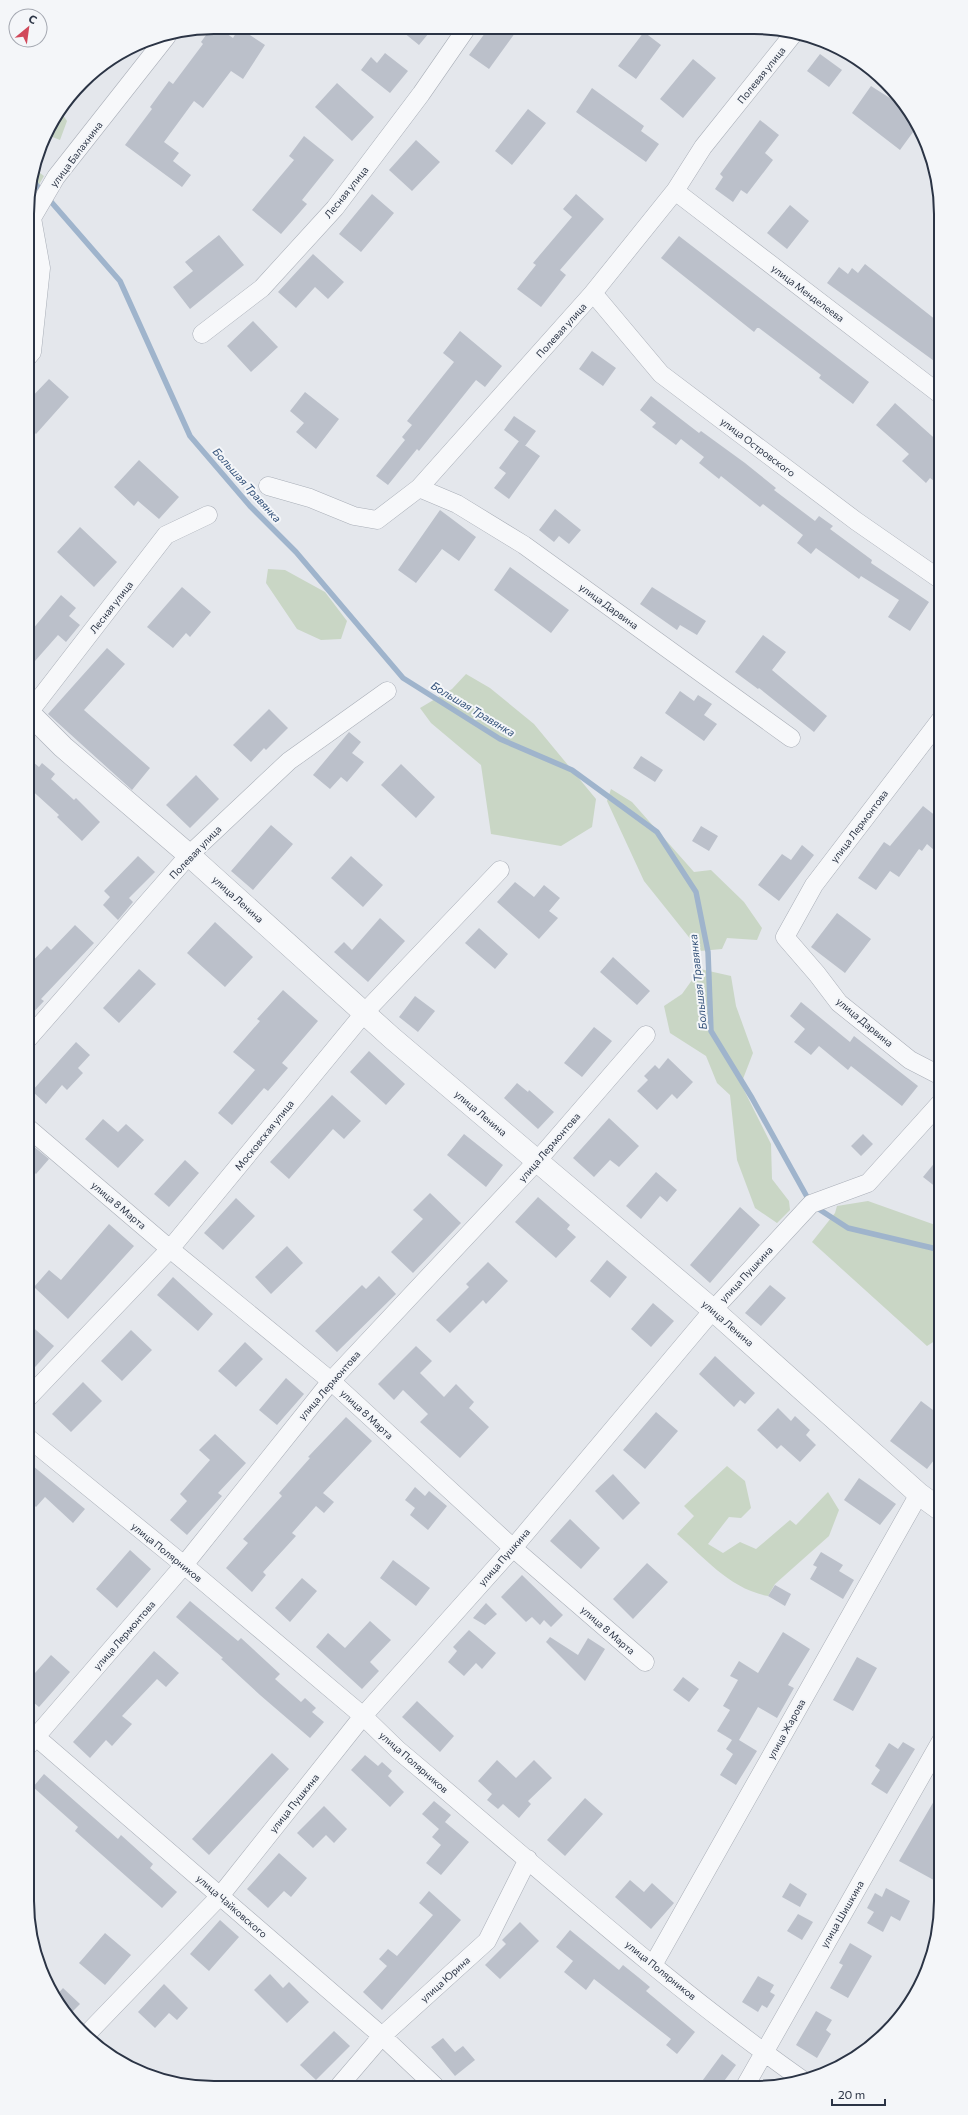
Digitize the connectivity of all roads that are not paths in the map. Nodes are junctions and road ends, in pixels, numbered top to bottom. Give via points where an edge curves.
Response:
1 (463, 34) edge
2 (791, 37) edge
3 (163, 42) edge
4 (675, 191) junction
5 (34, 214) edge
6 (34, 229) edge
7 (593, 293) junction
8 (34, 333) edge
9 (202, 334) dead end
10 (934, 390) edge
11 (268, 486) dead end
12 (419, 488) junction
13 (208, 515) dead end
14 (934, 575) edge
15 (387, 691) dead end
16 (34, 705) edge
17 (34, 719) edge
18 (934, 728) edge
19 (791, 738) dead end
20 (189, 855) junction
21 (500, 870) dead end
22 (785, 937) joint
23 (365, 1012) junction
24 (34, 1032) edge
25 (646, 1035) dead end
26 (934, 1072) edge
27 (934, 1110) edge
28 (34, 1133) edge
29 (537, 1161) junction
30 (170, 1249) junction
31 (713, 1310) junction
32 (330, 1381) junction
33 (34, 1392) edge
34 (34, 1444) edge
35 (919, 1494) junction
36 (934, 1505) edge
37 (513, 1548) junction
38 (184, 1565) junction
39 (645, 1662) dead end
40 (364, 1716) junction
41 (34, 1734) edge
42 (34, 1741) edge
43 (934, 1753) edge
44 (528, 1859) junction
45 (220, 1896) junction
46 (653, 1965) junction
47 (90, 2031) edge
48 (382, 2036) junction
49 (764, 2052) junction
50 (797, 2076) edge
51 (343, 2081) edge
52 (430, 2081) edge
53 (748, 2081) edge

1 - 9 street, Лесная улица via 422,94 335,208 262,288
2 - 4 street, Полевая улица via 703,147
3 - 5 street, улица Балахнина via 56,177
4 - 7 street, Полевая улица
4 - 10 street, улица Менделеева
6 - 8 street, улица Балахнина via 41,268
7 - 12 street, Полевая улица
7 - 14 street, улица Островского via 662,374 856,521
11 - 12 street, Полевая улица via 310,498 354,516 377,520
12 - 19 street, улица Дарвина via 456,504 524,545
13 - 16 street, Лесная улица via 166,535
15 - 20 street, Полевая улица via 289,760
17 - 20 street, улица Ленина via 63,747
18 - 22 street, улица Лермонтова via 814,885
20 - 23 street, улица Ленина
20 - 24 street, Полевая улица
21 - 23 street, Московская улица
22 - 26 street, улица Дарвина via 839,1003 910,1060
23 - 29 street, улица Ленина
23 - 30 street, Московская улица
25 - 29 street, улица Лермонтова
27 - 31 street, улица Пушкина via 868,1183 811,1204
28 - 30 street, улица 8 Марта
29 - 31 street, улица Ленина
29 - 32 street, улица Лермонтова
30 - 32 street, улица 8 Марта
30 - 33 street, Московская улица
31 - 35 street, улица Ленина
31 - 37 street, улица Пушкина
32 - 37 street, улица 8 Марта
32 - 38 street, улица Лермонтова
34 - 38 street, улица Полярников
35 - 36 street, улица Ленина
35 - 46 street, улица Жарова
37 - 39 street, улица 8 Марта
37 - 40 street, улица Пушкина
38 - 40 street, улица Полярников
38 - 41 street, улица Лермонтова
40 - 44 street, улица Полярников via 398,1750
40 - 45 street, улица Пушкина
42 - 45 street, улица Чайковского
43 - 49 street, улица Шишкина
44 - 46 street, улица Полярников
44 - 48 street, улица Юрина via 487,1942
45 - 47 street, улица Пушкина
45 - 48 street, улица Чайковского
46 - 49 street, улица Полярников
48 - 51 street, улица Юрина
48 - 52 street, улица Чайковского
49 - 50 street, улица Полярников
49 - 53 street, улица Шишкина

